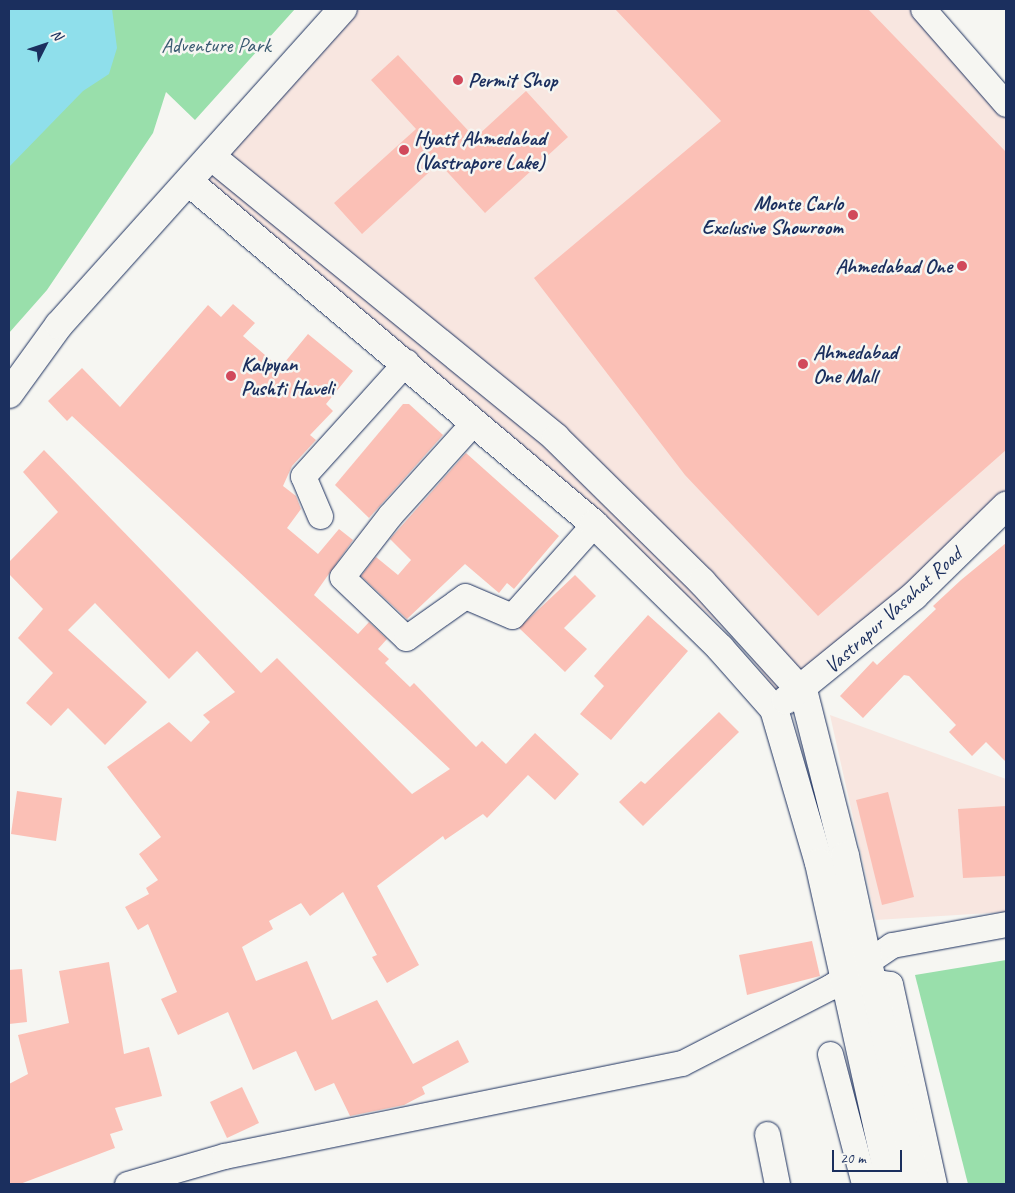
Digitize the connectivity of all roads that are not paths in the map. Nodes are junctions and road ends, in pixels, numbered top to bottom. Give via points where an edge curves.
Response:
1 (343, 9) edge
2 (922, 9) edge
3 (1006, 104) edge
4 (212, 158) junction
5 (190, 182) junction
6 (406, 362) junction
7 (9, 394) edge
8 (472, 424) junction
9 (1006, 506) edge
10 (320, 516) dead end
11 (594, 524) junction
12 (800, 690) junction
13 (774, 709) junction
14 (1006, 924) edge
15 (869, 972) junction
16 (844, 977) junction
17 (830, 1054) dead end
18 (767, 1134) dead end
19 (127, 1184) edge
20 (778, 1184) edge
21 (864, 1184) edge
22 (890, 1184) edge
23 (916, 1184) edge
24 (934, 1184) edge

1 - 4 street
2 - 3 street
4 - 5 street
4 - 12 street via 556,438 702,582
5 - 6 street
5 - 7 street via 59,325
6 - 8 street
6 - 10 street via 303,476
8 - 11 street
8 - 11 street via 390,515 342,577 406,638 466,596 512,616
9 - 12 street, Vastrapur Vasahat Road via 914,596
11 - 13 street via 720,648
12 - 13 street, Vastrapur Vasahat Road
12 - 15 street via 845,856
13 - 16 street via 819,863
14 - 15 street via 892,945
15 - 16 street
15 - 23 street
15 - 24 street via 890,984
16 - 19 street via 682,1063 224,1156
16 - 22 street
17 - 21 street
18 - 20 street

